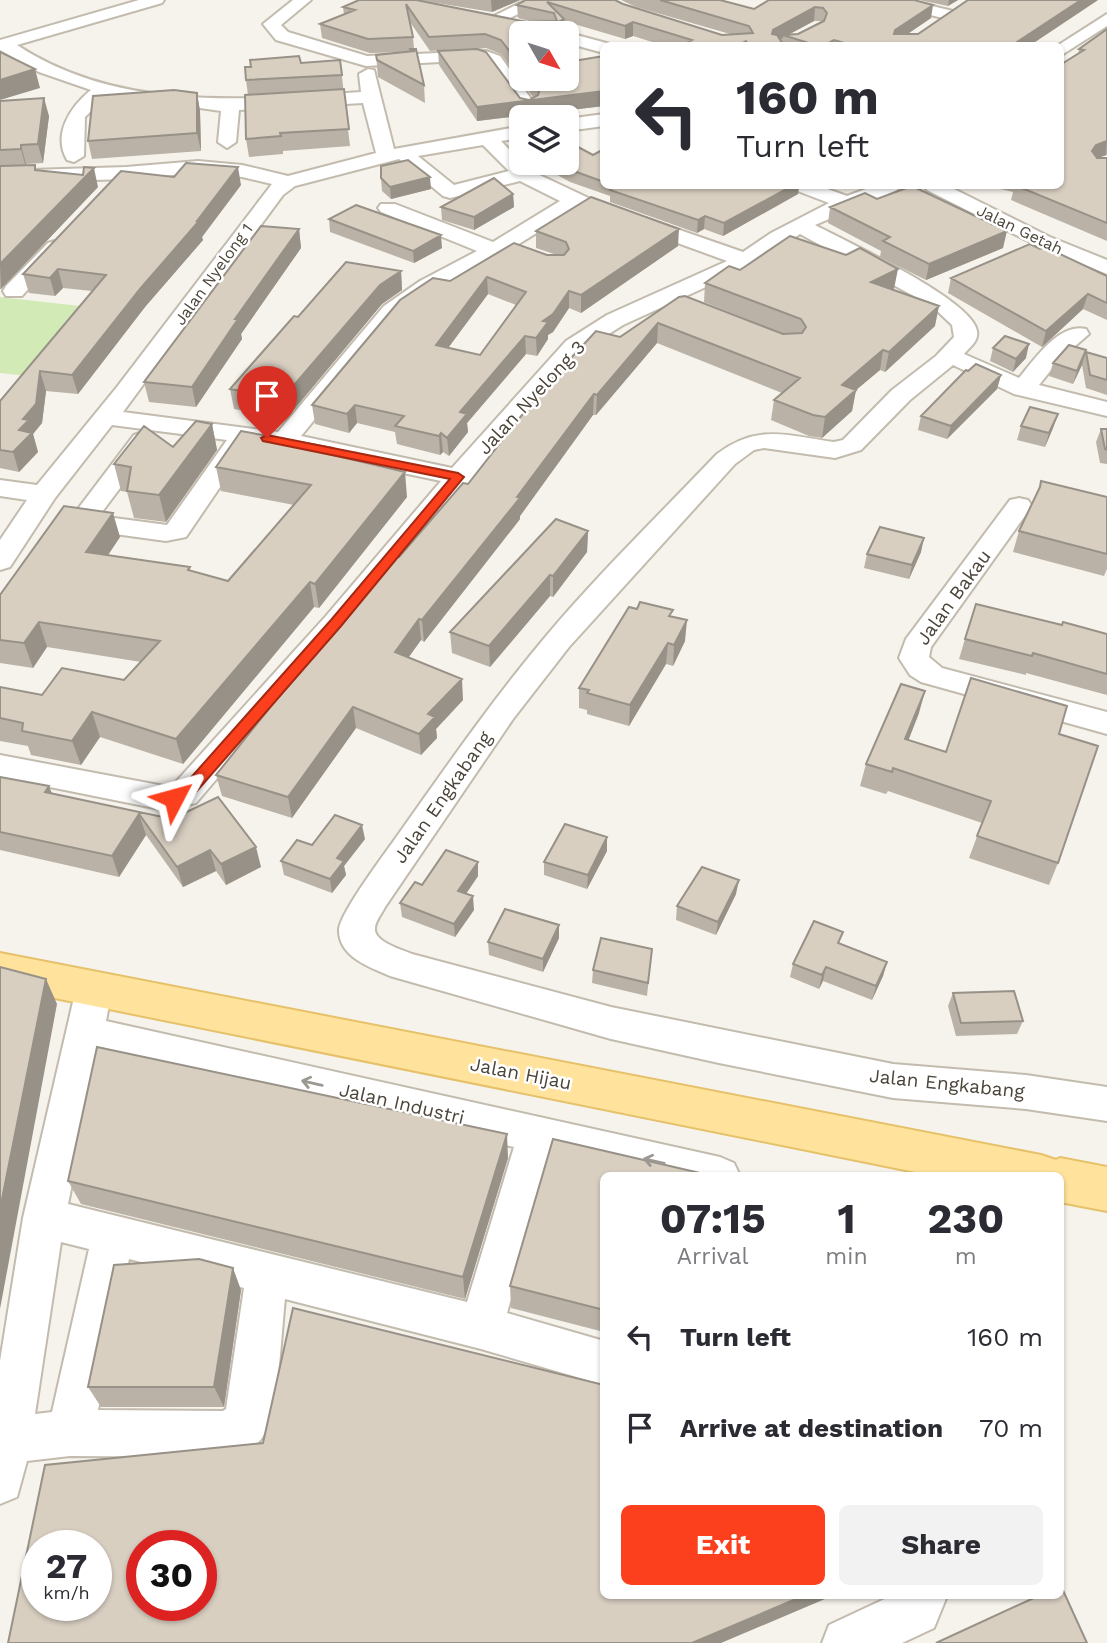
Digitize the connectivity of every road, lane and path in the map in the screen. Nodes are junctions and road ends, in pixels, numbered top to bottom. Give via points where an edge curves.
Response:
1 (156, 0) edge
2 (303, 0) edge
3 (539, 0) edge
4 (887, 0) edge
5 (1107, 19) edge
6 (509, 24) edge
7 (928, 29) edge
8 (1077, 40) junction
9 (579, 41) edge
10 (1097, 44) edge
11 (2, 45) edge
12 (600, 47) edge
13 (1064, 48) edge
14 (366, 61) junction
15 (33, 62) junction
16 (11, 69) edge
17 (103, 90) junction
18 (371, 97) junction
19 (527, 105) edge
20 (230, 106) junction
21 (600, 121) edge
22 (579, 123) edge
23 (509, 134) edge
24 (486, 137) junction
25 (227, 142) dead end
26 (395, 154) junction
27 (74, 156) dead end
28 (509, 161) edge
29 (420, 166) junction
30 (126, 173) junction
31 (518, 175) edge
32 (524, 175) edge
33 (0, 177) edge
34 (500, 180) junction
35 (288, 182) junction
36 (810, 189) edge
37 (883, 189) edge
38 (940, 189) edge
39 (107, 193) edge
40 (575, 200) junction
41 (848, 203) junction
42 (388, 208) dead end
43 (799, 225) junction
44 (70, 232) edge
45 (1043, 242) junction
46 (498, 248) junction
47 (1020, 251) edge
48 (523, 253) edge
49 (746, 260) junction
50 (1107, 268) edge
51 (14, 291) dead end
52 (665, 298) junction
53 (690, 308) edge
54 (1078, 334) dead end
55 (951, 354) junction
56 (1023, 389) junction
57 (1107, 409) edge
58 (105, 417) junction
59 (156, 423) junction
60 (244, 435) junction
61 (284, 440) junction
62 (458, 477) junction
63 (0, 488) edge
64 (39, 504) junction
65 (1019, 506) dead end
66 (81, 522) junction
67 (0, 561) edge
68 (1107, 723) edge
69 (0, 766) edge
70 (0, 970) edge
71 (94, 989) junction
72 (83, 1032) junction
73 (1107, 1104) edge
74 (538, 1134) junction
75 (950, 1167) edge
76 (703, 1172) edge
77 (1001, 1172) edge
78 (1064, 1181) edge
79 (1107, 1189) edge
80 (44, 1218) junction
81 (113, 1235) junction
82 (267, 1274) junction
83 (481, 1326) junction
84 (11, 1358) edge
85 (600, 1362) edge
86 (70, 1433) junction
87 (3, 1460) edge
88 (921, 1599) edge
89 (847, 1643) edge

1 - 11 street
2 - 14 street via 277,17 271,24 275,30
3 - 6 street via 487,19
4 - 7 street via 957,11
5 - 8 street
8 - 10 street
8 - 13 street
9 - 12 street
11 - 15 street
14 - 18 street
14 - 19 street via 480,55 494,60
15 - 16 street
15 - 17 street
17 - 20 street
17 - 27 street via 72,122
18 - 20 street
18 - 26 street
20 - 25 street
21 - 22 street
23 - 24 street, Jalan Nyelong 1
24 - 26 street, Jalan Nyelong 1
24 - 28 street
26 - 29 street
26 - 35 street, Jalan Nyelong 1
29 - 34 street via 452,159 478,163
29 - 34 street via 450,192
30 - 33 street
30 - 35 street via 220,167
30 - 39 street
31 - 34 street
32 - 40 street
35 - 58 street, Jalan Nyelong 1 via 261,208
36 - 41 street
37 - 41 street, Jalan Nyelong 3
38 - 45 street, Jalan Getah
40 - 46 street
40 - 49 street
41 - 43 street, Jalan Nyelong 3
42 - 46 street
43 - 49 street, Jalan Nyelong 3
43 - 55 street, Jalan Engkabang via 936,287 966,330 965,339
44 - 51 street
45 - 47 street
45 - 50 street, Jalan Getah
46 - 48 street
46 - 61 street via 392,311
49 - 52 street, Jalan Nyelong 3
52 - 53 street
52 - 62 street, Jalan Nyelong 3 via 615,320 574,346
54 - 56 street via 1051,355
55 - 56 street
55 - 73 street, Jalan Engkabang via 901,395 852,445 835,450 764,440 745,445 726,459 559,640 502,711 372,898 357,928 360,942 403,966 611,1023 893,1081
56 - 57 street
58 - 59 street
58 - 64 street, Jalan Nyelong 1
59 - 60 street
59 - 66 street
60 - 61 street
60 - 66 street via 176,531
61 - 62 street
62 - 69 street, Jalan Nyelong 3 via 184,795 164,798
63 - 64 street
64 - 66 street
64 - 67 street, Jalan Nyelong 1
65 - 68 street, Jalan Bakau via 916,646 914,658 932,675
70 - 71 main road, Jalan Hijau
71 - 72 street
71 - 75 main road, Jalan Hijau
74 -> 72 street, Jalan Industri
72 - 80 street
76 -> 74 street, Jalan Industri
74 - 83 street
75 - 77 main road, Jalan Hijau
78 - 79 main road
80 - 81 street
80 - 84 street
81 - 82 street
81 - 86 street
82 - 83 street
82 - 86 street via 244,1423 230,1434
83 - 85 street
84 - 87 street
86 - 87 street
88 - 89 street via 916,1610

